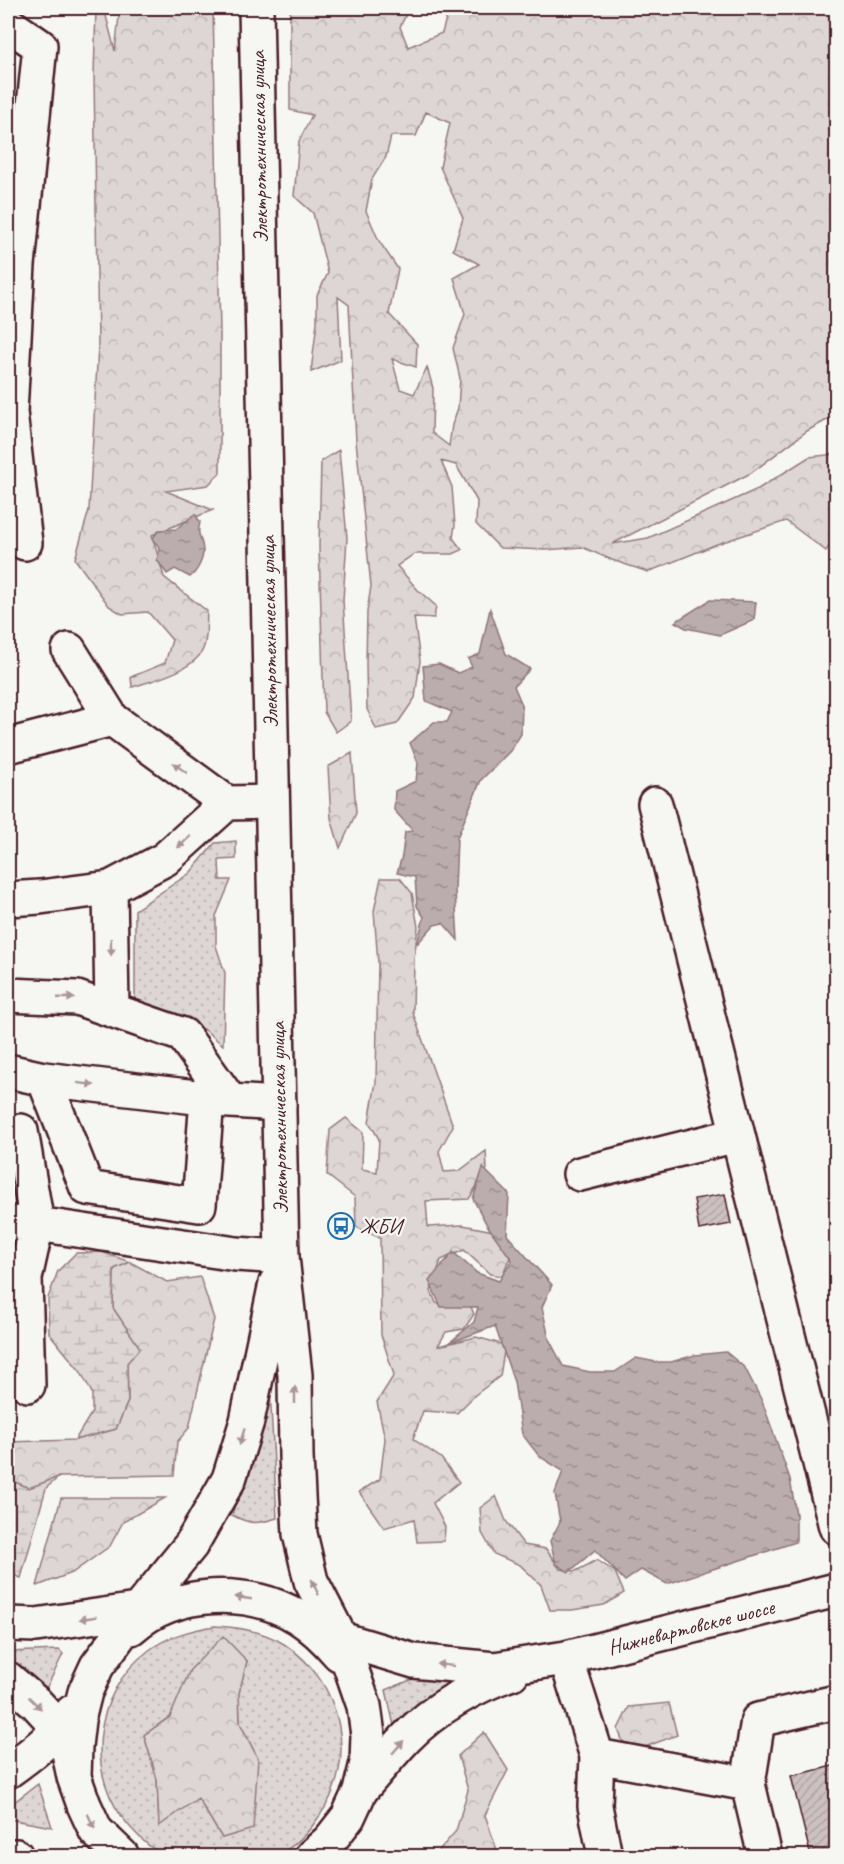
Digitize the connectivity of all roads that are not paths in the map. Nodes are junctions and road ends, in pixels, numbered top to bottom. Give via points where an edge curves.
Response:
1 (256, 8) edge
2 (8, 26) edge
3 (9, 411) edge
4 (25, 543) dead end
5 (69, 650) dead end
6 (112, 719) junction
7 (8, 746) edge
8 (272, 802) junction
9 (227, 803) junction
10 (655, 804) dead end
11 (110, 888) junction
12 (8, 899) edge
13 (8, 995) edge
14 (112, 1010) junction
15 (8, 1071) edge
16 (44, 1079) junction
17 (219, 1100) junction
18 (279, 1104) junction
19 (21, 1131) dead end
20 (737, 1135) junction
21 (580, 1174) dead end
22 (22, 1223) edge
23 (282, 1257) junction
24 (28, 1385) dead end
25 (837, 1527) edge
26 (837, 1590) edge
27 (187, 1600) junction
28 (138, 1610) junction
29 (298, 1617) junction
30 (8, 1624) edge
31 (341, 1639) junction
32 (114, 1643) junction
33 (555, 1660) junction
34 (8, 1679) edge
35 (354, 1680) junction
36 (85, 1692) junction
37 (837, 1702) edge
38 (60, 1729) junction
39 (597, 1756) junction
40 (8, 1771) edge
41 (74, 1777) junction
42 (748, 1784) junction
43 (354, 1804) junction
44 (8, 1856) edge
45 (16, 1857) edge
46 (122, 1857) edge
47 (312, 1857) edge
48 (341, 1857) edge
49 (605, 1857) edge
50 (765, 1857) edge

1 - 8 main road, Электротехническая улица
2 - 3 main road via 40,46 18,265
3 - 4 main road
5 - 6 main road
6 - 7 main road
9 -> 6 main road
8 - 9 main road
8 - 18 main road, Электротехническая улица
9 -> 11 main road via 165,859
10 - 20 main road
11 - 12 main road
11 -> 14 main road
13 -> 14 main road via 77,998
14 - 17 main road via 183,1035
15 - 16 main road
16 -> 17 main road
16 - 17 main road via 87,1188 199,1205
17 - 18 main road
18 - 23 main road, Электротехническая улица
19 - 22 main road
20 - 21 main road
20 - 25 main road
22 - 23 main road
22 - 24 main road
23 -> 28 main road via 247,1421 229,1479 191,1545
31 -> 23 main road via 311,1581 300,1534 295,1375
26 - 33 main road, Нижневартовское шоссе
27 - 28 main road
29 -> 27 main road via 272,1604 244,1598 215,1596
27 - 32 main road via 136,1624
28 -> 30 main road via 36,1625
28 - 32 main road
29 - 31 main road
29 - 35 main road via 321,1634
33 -> 31 main road via 494,1669 434,1664
31 - 35 main road
32 - 36 main road
33 - 39 main road
43 -> 33 main road via 407,1737 434,1715 471,1690
34 -> 38 main road
35 - 43 main road via 364,1706 368,1735 367,1763
36 - 38 main road
36 - 41 main road via 78,1720
37 - 42 main road via 758,1720
38 - 40 main road
38 - 41 main road
39 - 42 main road
39 - 49 main road via 595,1806
41 -> 46 main road via 96,1831
42 - 50 main road
43 - 47 main road via 330,1840
43 - 48 main road
44 - 45 main road

